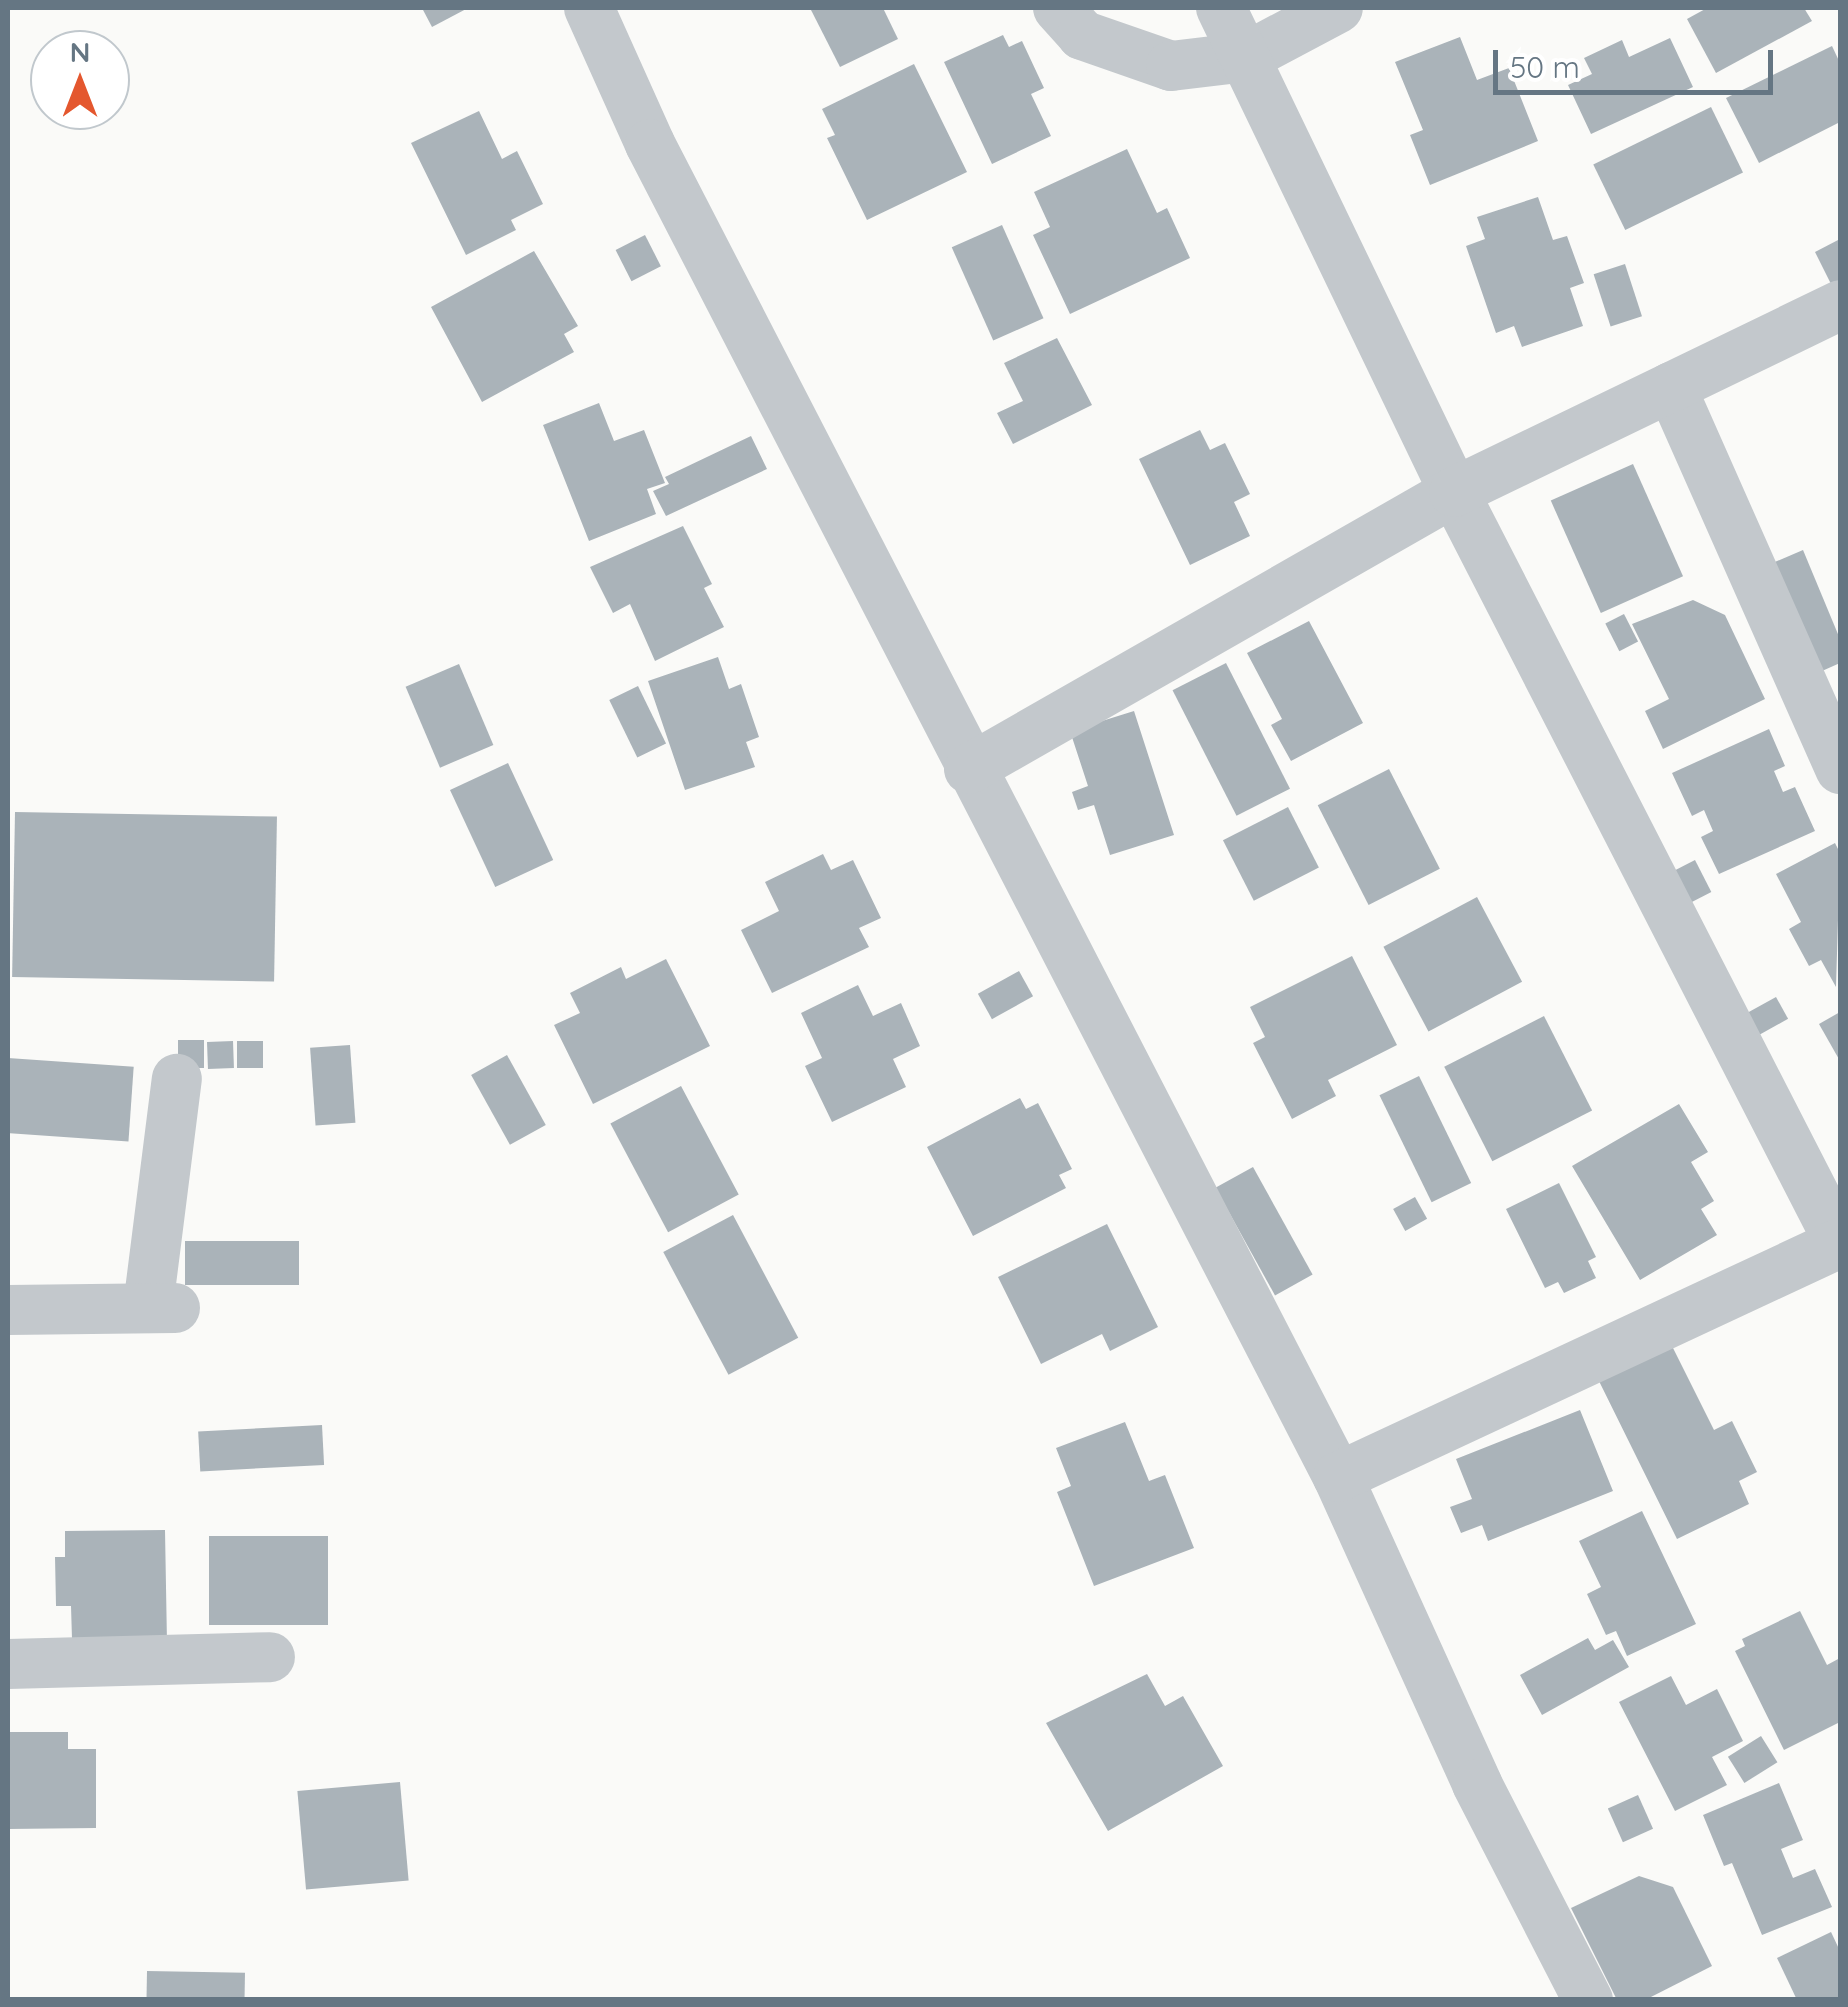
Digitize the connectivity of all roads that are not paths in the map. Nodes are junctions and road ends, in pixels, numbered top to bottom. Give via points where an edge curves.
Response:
1 (589, 8) edge
2 (1058, 8) edge
3 (1222, 8) edge
4 (1338, 8) edge
5 (1246, 58) junction
6 (1840, 305) edge
7 (1671, 387) junction
8 (1454, 492) junction
9 (1840, 769) edge
10 (969, 770) junction
11 (177, 1079) dead end
12 (1840, 1244) edge
13 (8, 1310) edge
14 (1338, 1477) junction
15 (270, 1657) dead end
16 (8, 1664) edge
17 (1588, 2000) edge

1 - 10 street via 650,144
2 - 5 street via 1082,35 1129,56 1171,66
3 - 5 street
4 - 5 street
5 - 8 street
6 - 7 street
7 - 8 street
7 - 9 street
8 - 10 street
8 - 12 street
10 - 14 street
11 - 13 street via 162,1307
12 - 14 street
14 - 17 street via 1478,1784
15 - 16 street

